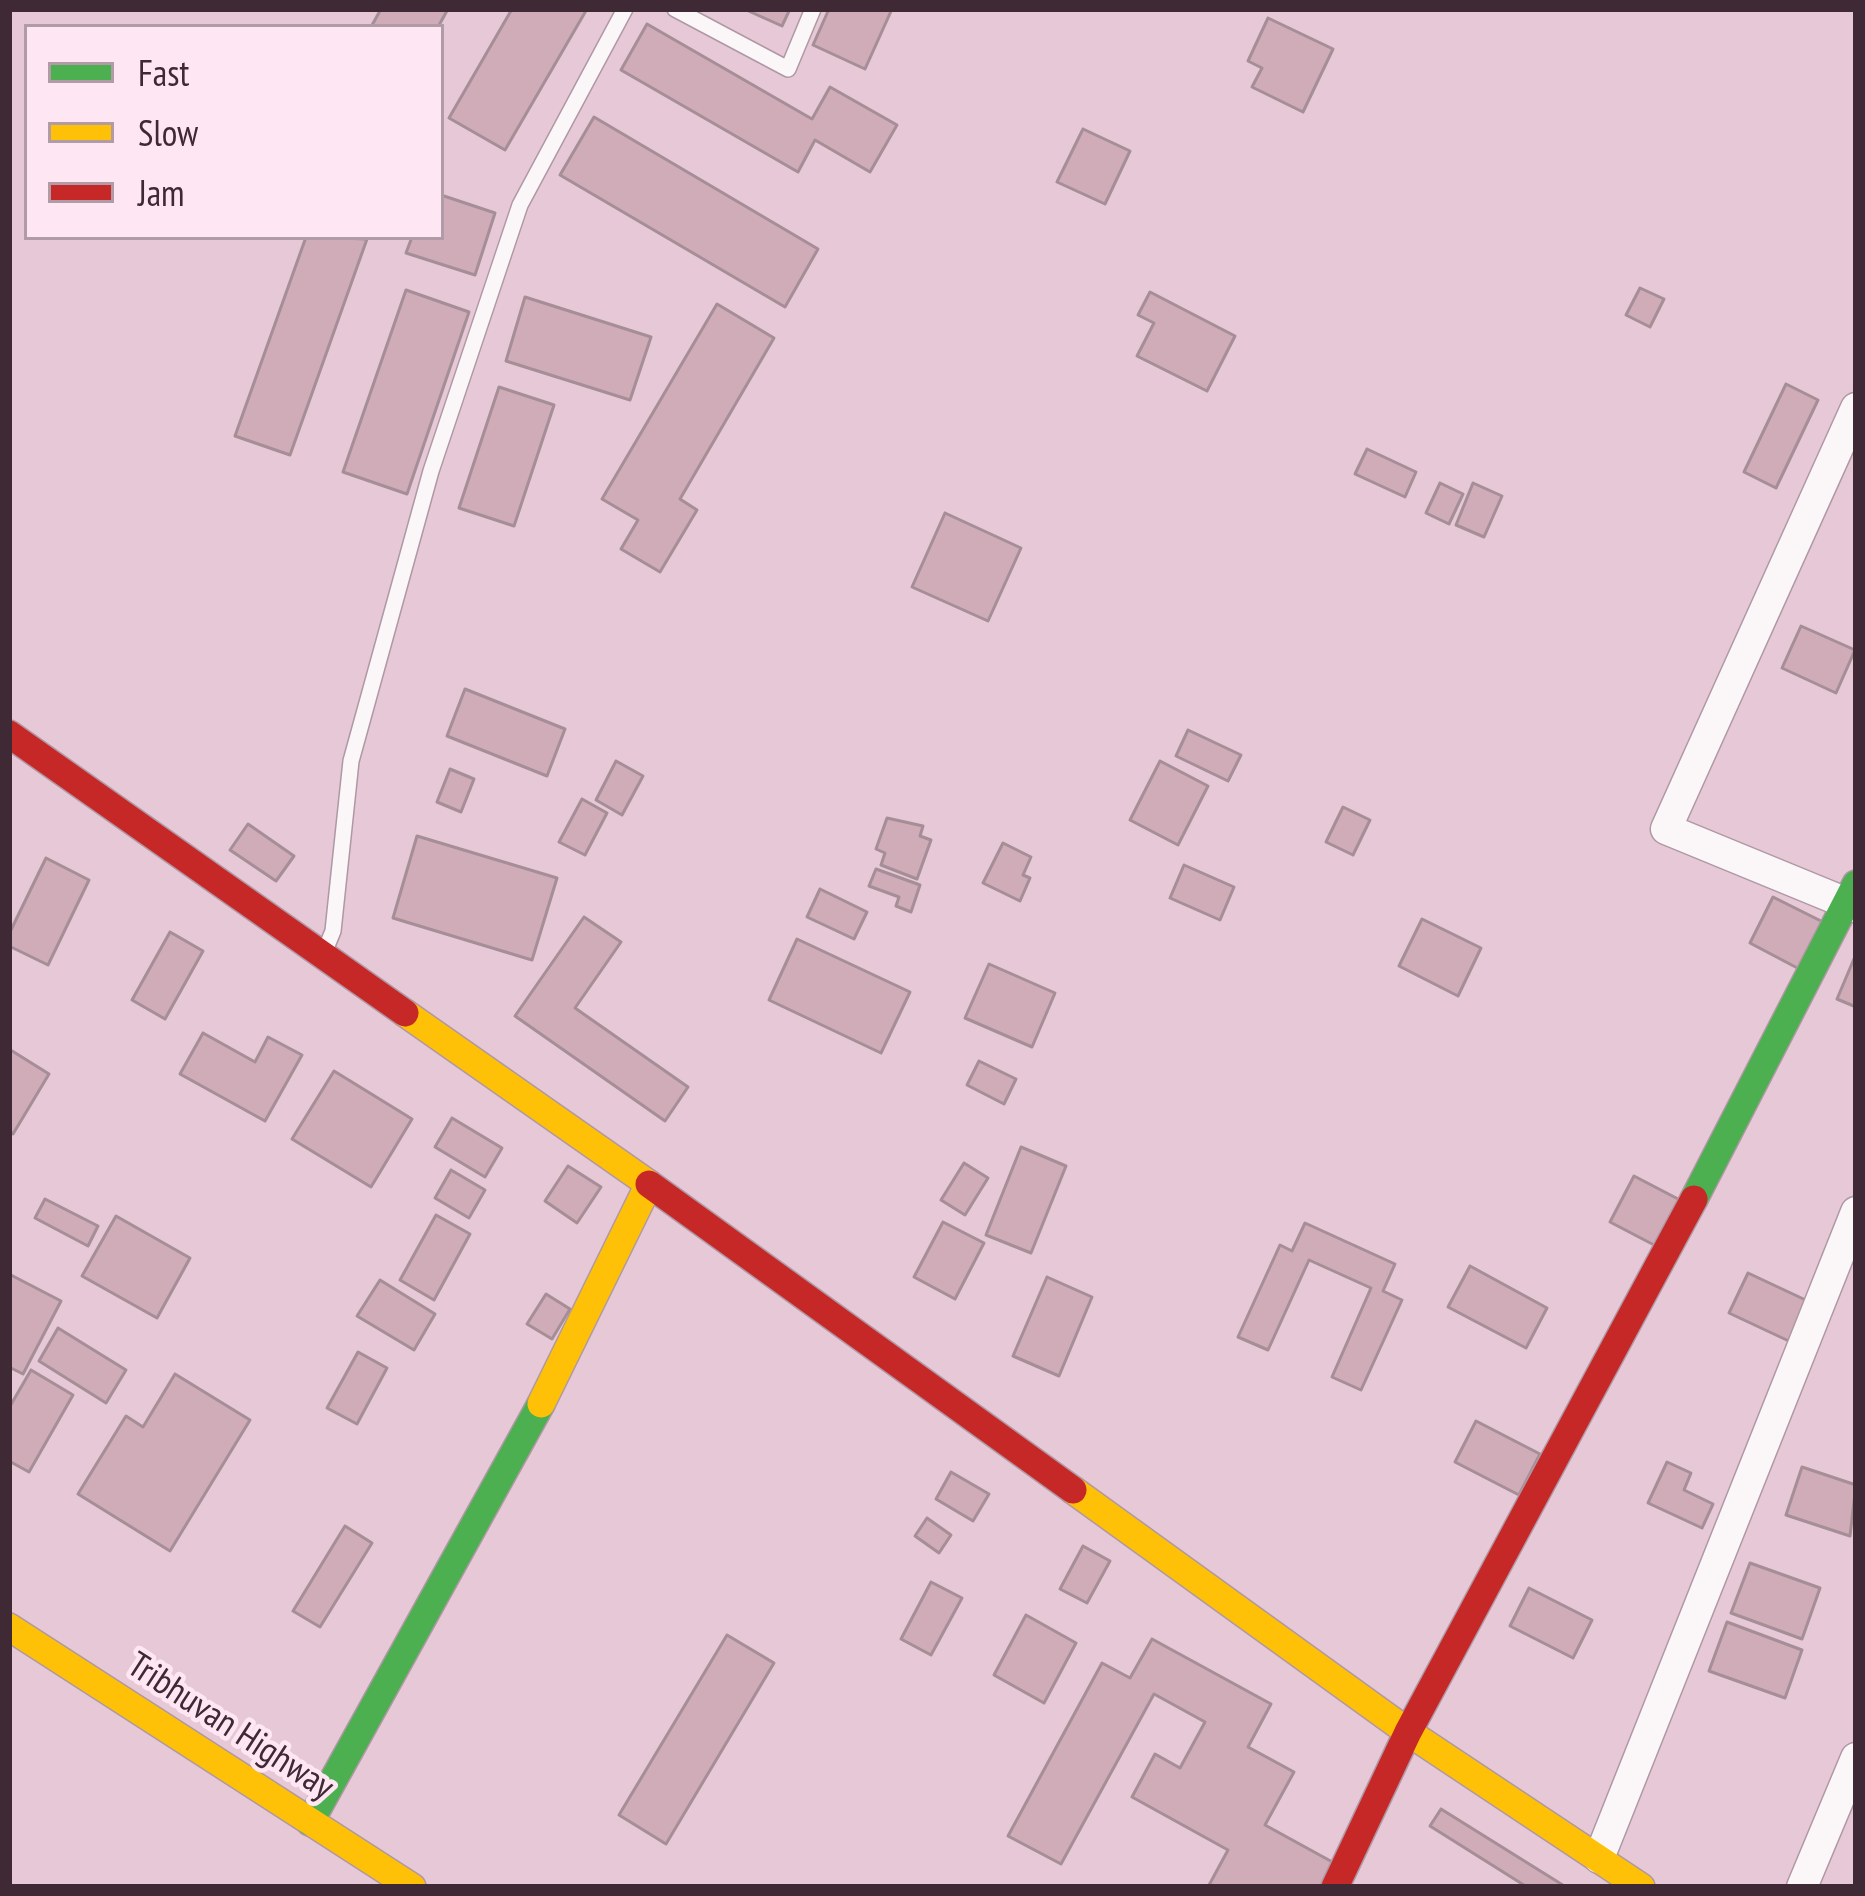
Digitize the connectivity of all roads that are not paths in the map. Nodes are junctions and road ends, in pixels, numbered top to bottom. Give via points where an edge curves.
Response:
1 (625, 9) edge
2 (675, 9) edge
3 (813, 9) edge
4 (1856, 408) edge
5 (9, 734) edge
6 (1853, 898) edge
7 (323, 956) junction
8 (649, 1184) junction
9 (1856, 1212) edge
10 (9, 1627) edge
11 (1408, 1732) junction
12 (1856, 1759) edge
13 (310, 1822) junction
14 (1599, 1858) junction
15 (412, 1887) edge
16 (1335, 1887) edge
17 (1641, 1887) edge
18 (1802, 1887) edge

1 - 7 lane via 520,205 431,471 351,761 333,931
2 - 3 lane via 788,69
4 - 6 street via 1666,829
5 - 7 main road
6 - 11 main road
7 - 8 main road
8 - 11 main road
8 - 13 main road via 578,1336
9 - 14 street
10 - 13 main road, Tribhuvan Highway
11 - 14 main road
11 - 16 main road
12 - 18 street
13 - 15 main road, Tribhuvan Highway
14 - 17 main road

